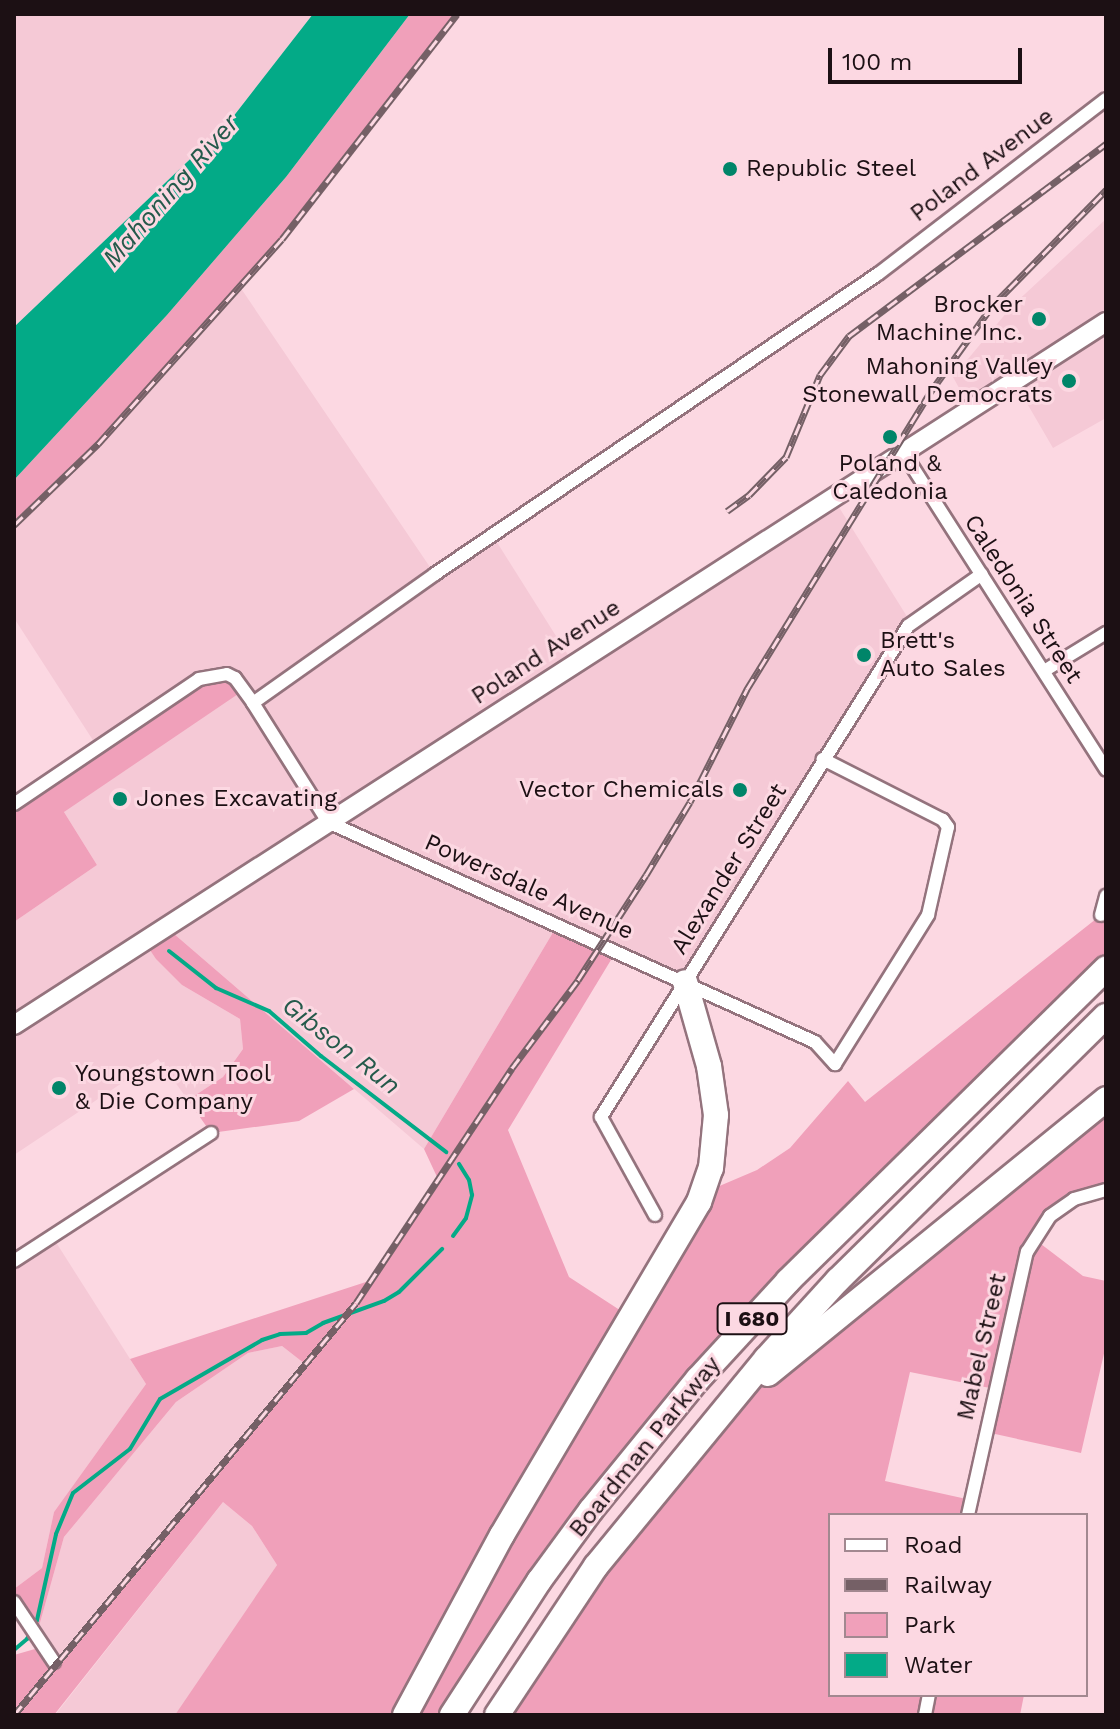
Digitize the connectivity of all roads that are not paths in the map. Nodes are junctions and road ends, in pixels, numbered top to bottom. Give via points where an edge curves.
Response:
1 (1106, 99) edge
2 (1106, 322) edge
3 (903, 452) junction
4 (982, 574) junction
5 (1106, 633) edge
6 (1044, 671) junction
7 (253, 703) junction
8 (823, 759) junction
9 (1106, 770) edge
10 (14, 804) edge
11 (328, 822) junction
12 (1106, 896) edge
13 (1101, 915) dead end
14 (1106, 968) edge
15 (685, 982) junction
16 (1106, 1016) edge
17 (14, 1025) edge
18 (1106, 1099) edge
19 (211, 1133) dead end
20 (1106, 1190) edge
21 (655, 1215) dead end
22 (14, 1261) edge
23 (696, 1441) junction
24 (968, 1513) edge
25 (17, 1607) edge
26 (54, 1662) dead end
27 (405, 1715) edge
28 (452, 1715) edge
29 (497, 1715) edge

1 - 7 street, Poland Avenue via 878,274
2 - 3 main road, Poland Avenue
3 - 4 street, Caledonia Street
3 - 11 main road, Poland Avenue
4 - 6 street, Caledonia Street
4 - 8 street, Alexander Street via 908,626
5 - 6 street
6 - 9 street, Caledonia Street
7 - 10 street via 235,678 208,675
7 - 11 street
8 - 15 street, Alexander Street
8 - 15 street, Powersdale Avenue via 948,827 928,915 835,1064 815,1042
11 - 15 street, Powersdale Avenue
11 - 17 main road, Poland Avenue
12 - 13 street
14 - 28 highway, Boardman Parkway / I 680 via 788,1281 698,1379 539,1581
15 - 21 street, Alexander Street via 600,1120
15 - 27 highway via 715,1097 715,1147 703,1193 502,1535
16 - 23 highway, Boardman Parkway / I 680 via 838,1280
18 - 23 highway via 768,1374
19 - 22 street
20 - 24 street, Mabel Street via 1066,1203 1044,1223 1027,1252
23 - 29 highway, Boardman Parkway / I 680 via 596,1566
25 - 26 street

